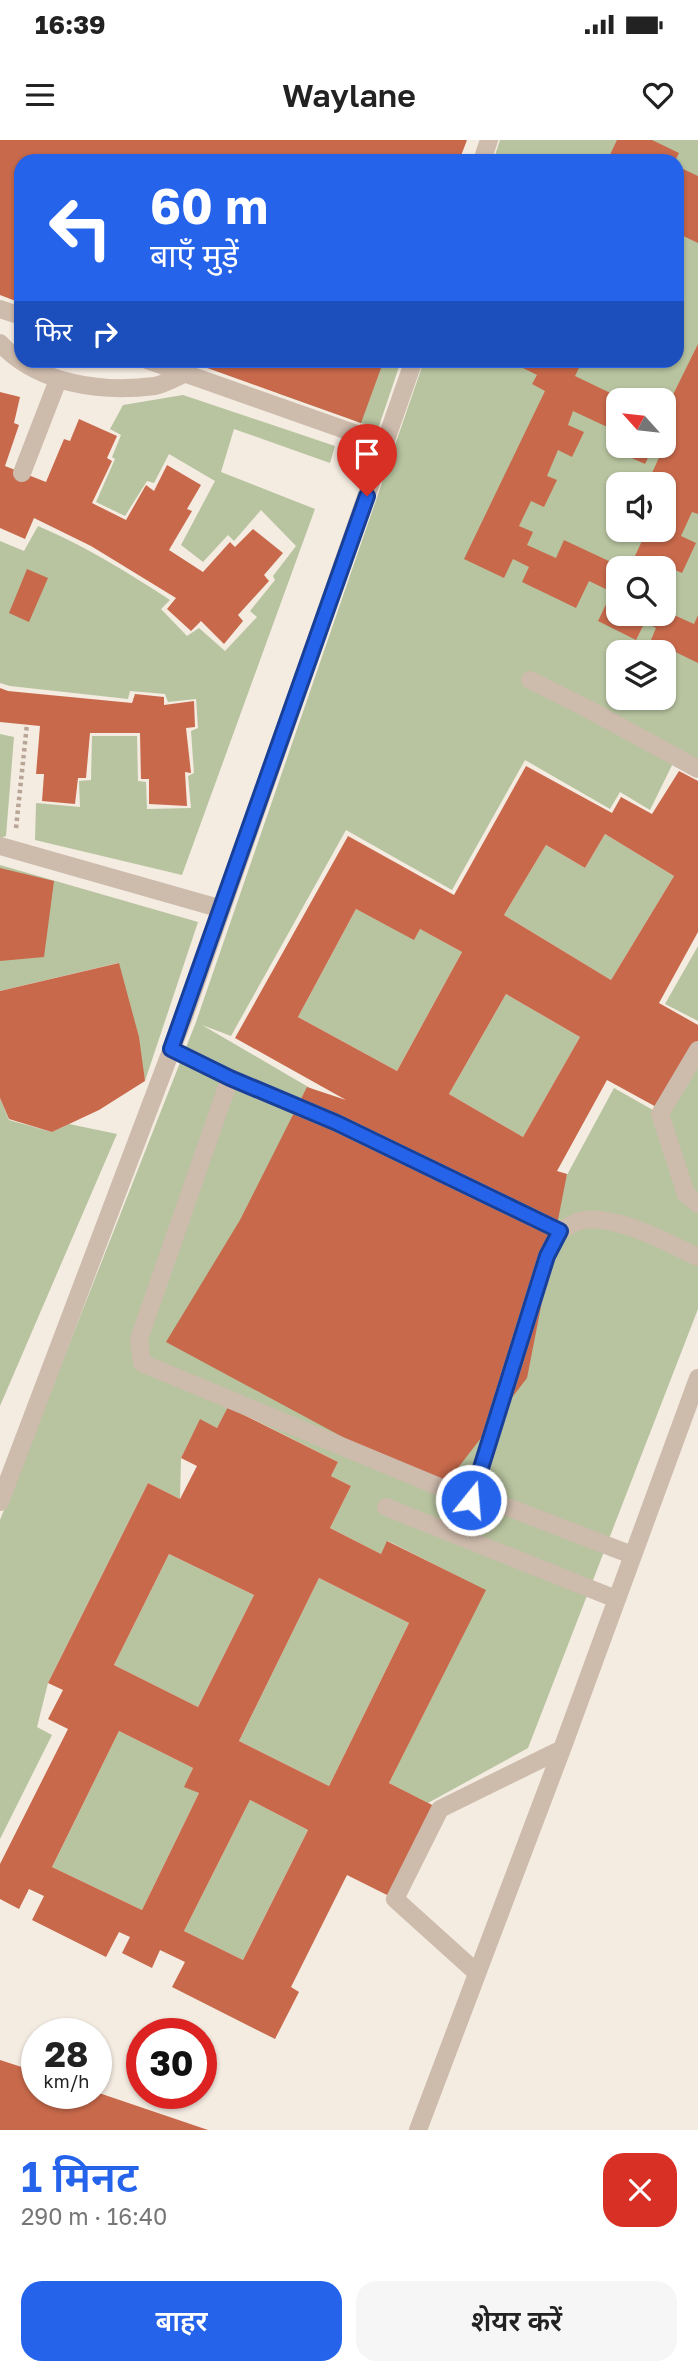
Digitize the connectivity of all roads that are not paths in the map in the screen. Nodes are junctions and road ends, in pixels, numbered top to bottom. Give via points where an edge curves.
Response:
1 (0, 343) edge
2 (14, 358) edge
3 (30, 368) edge
4 (170, 368) edge
5 (411, 368) edge
6 (184, 373) junction
7 (58, 380) junction
8 (385, 444) junction
9 (22, 473) dead end
10 (530, 680) dead end
11 (698, 769) edge
12 (7, 848) edge
13 (222, 909) junction
14 (171, 1049) junction
15 (698, 1050) edge
16 (230, 1078) junction
17 (698, 1204) edge
18 (560, 1231) junction
19 (698, 1256) edge
20 (698, 1378) edge
21 (471, 1500) junction
22 (0, 1502) edge
23 (386, 1507) dead end
24 (632, 1555) junction
25 (616, 1599) junction
26 (562, 1749) junction
27 (477, 1973) junction
28 (418, 2130) edge

1 - 2 street
3 - 7 street
4 - 6 street
5 - 8 street
6 - 7 street via 157,386 89,386
6 - 8 street
7 - 9 street
8 - 13 street
10 - 11 street
12 - 13 street
13 - 14 street
14 - 16 street
14 - 22 street
15 - 17 street via 660,1114 686,1194
16 - 18 street via 349,1128
16 - 21 street via 139,1339 142,1363
18 - 19 street via 579,1221 604,1220
18 - 21 street via 547,1256
20 - 24 street
21 - 24 street via 510,1508
23 - 25 street
24 - 25 street
25 - 26 street
26 - 27 street
26 - 27 street via 440,1809 395,1899
27 - 28 street

